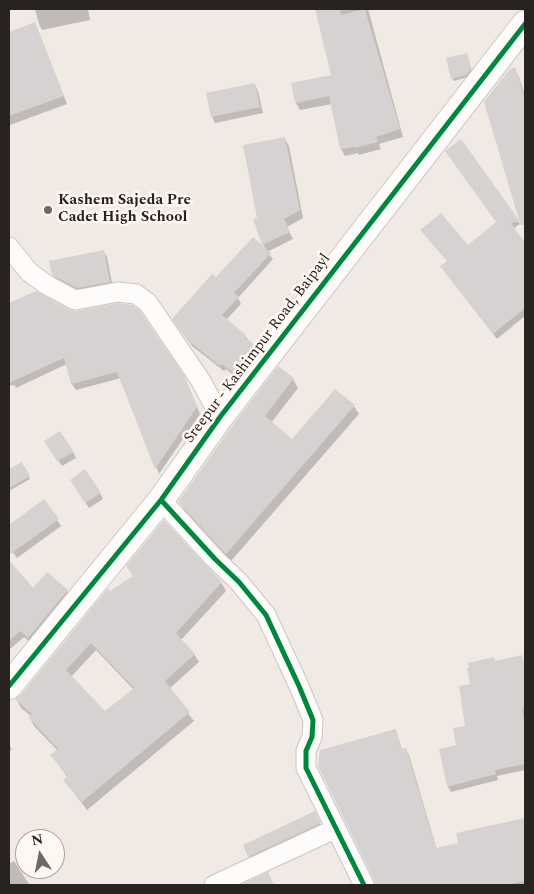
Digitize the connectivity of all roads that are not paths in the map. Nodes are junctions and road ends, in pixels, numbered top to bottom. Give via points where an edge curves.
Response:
1 (525, 24) edge
2 (9, 247) edge
3 (220, 417) junction
4 (161, 500) junction
5 (9, 686) edge
6 (335, 829) junction
7 (214, 885) edge
8 (364, 885) edge

1 - 3 street, Sreepur - Kashimpur Road, Baipayl
2 - 3 street via 29,272 75,300 118,292 136,294 148,303 201,380
3 - 4 street, Sreepur - Kashimpur Road, Baipayl
4 - 5 street, Sreepur - Kashimpur Road, Baipayl
4 - 6 street via 266,615 313,720 306,768
6 - 7 street
6 - 8 street

